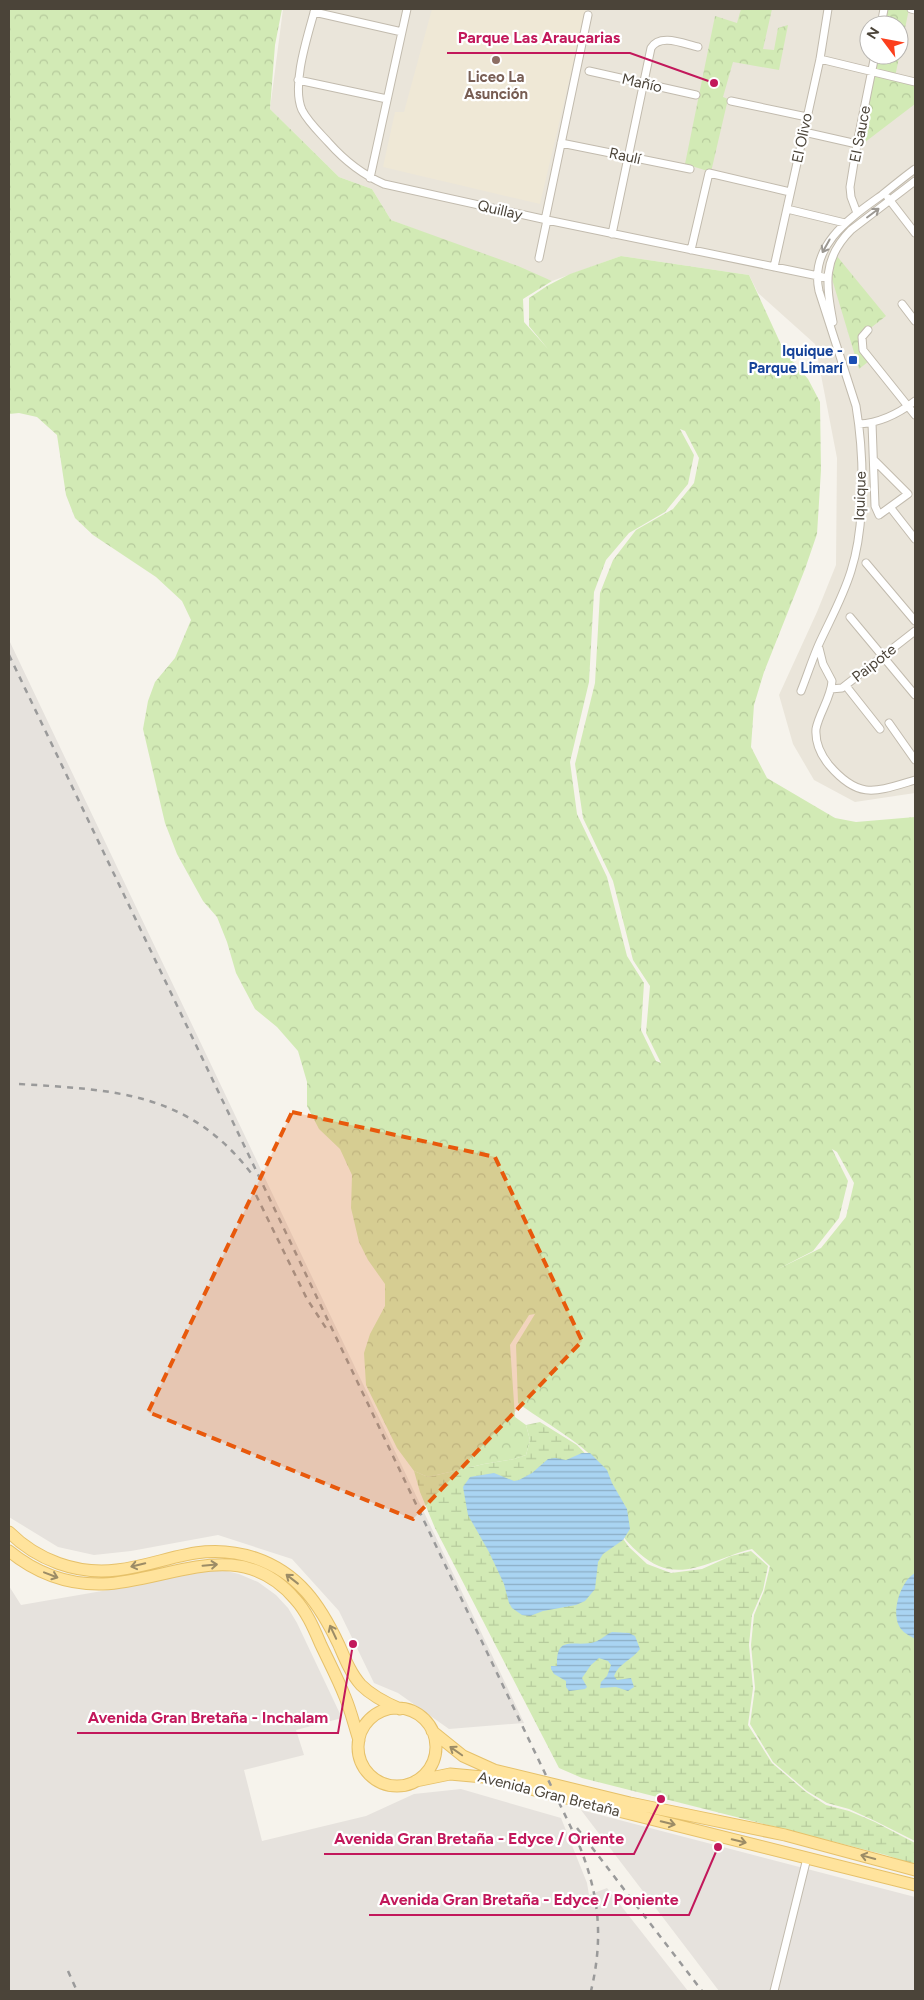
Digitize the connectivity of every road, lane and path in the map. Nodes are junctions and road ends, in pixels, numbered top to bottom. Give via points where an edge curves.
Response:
1 (408, 9) edge
2 (828, 9) edge
3 (911, 9) edge
4 (314, 10) edge
5 (915, 10) edge
6 (588, 15) dead end
7 (402, 32) junction
8 (698, 47) dead end
9 (820, 59) junction
10 (874, 65) edge
11 (589, 71) dead end
12 (872, 72) junction
13 (298, 80) junction
14 (915, 82) edge
15 (642, 83) junction
16 (696, 95) dead end
17 (388, 99) junction
18 (731, 101) dead end
19 (807, 117) junction
20 (804, 132) junction
21 (561, 143) junction
22 (857, 144) junction
23 (628, 156) junction
24 (690, 169) dead end
25 (915, 169) edge
26 (370, 178) junction
27 (915, 181) edge
28 (790, 192) junction
29 (884, 194) junction
30 (889, 201) junction
31 (787, 209) junction
32 (856, 213) junction
33 (546, 220) junction
34 (845, 223) junction
35 (915, 233) edge
36 (612, 234) junction
37 (691, 250) junction
38 (539, 258) dead end
39 (774, 267) junction
40 (817, 276) junction
41 (828, 278) junction
42 (902, 304) dead end
43 (915, 321) edge
44 (868, 330) dead end
45 (837, 342) junction
46 (915, 401) edge
47 (908, 407) junction
48 (915, 415) edge
49 (872, 423) junction
50 (859, 424) junction
51 (874, 460) junction
52 (890, 507) junction
53 (915, 539) edge
54 (866, 563) dead end
55 (850, 617) dead end
56 (915, 621) edge
57 (915, 631) edge
58 (819, 645) junction
59 (882, 657) junction
60 (846, 686) junction
61 (831, 689) junction
62 (802, 691) dead end
63 (915, 695) edge
64 (888, 722) dead end
65 (880, 729) dead end
66 (915, 760) edge
67 (915, 780) edge
68 (9, 1532) edge
69 (9, 1551) edge
70 (400, 1708) junction
71 (432, 1731) junction
72 (359, 1740) junction
73 (416, 1781) junction
74 (784, 1835) junction
75 (807, 1858) junction
76 (915, 1870) edge
77 (915, 1885) edge
78 (774, 1991) edge

1 - 7 street
2 - 9 street, El Olivo
3 - 5 street
4 - 7 street
4 - 13 street, Quillay
6 - 21 street
7 - 17 street
8 - 15 street via 657,41 650,52
9 - 12 street
9 - 19 street, El Olivo
10 - 12 street, El Sauce
11 - 15 street, Mañío
12 - 14 street
12 - 22 street, El Sauce
13 - 17 street
13 - 26 street, Quillay via 299,102 305,116 348,163
15 - 16 street, Mañío
15 - 23 street
17 - 26 street
18 - 19 street
19 - 20 street, El Olivo
20 - 22 street
20 - 28 street, El Olivo
21 - 23 street, Raulí
21 - 33 street
22 - 32 street, El Sauce via 850,187
23 - 24 street, Raulí
23 - 36 street
25 - 29 street
26 - 33 street, Quillay via 384,184
27 - 30 street
28 - 31 street, El Olivo
28 - 37 street via 709,173
29 - 30 street
29 - 32 street
30 - 35 street
41 -> 30 street via 831,260 844,237
31 - 34 street
31 - 39 street, El Olivo
32 - 34 street
33 - 36 street, Quillay
33 - 38 street
34 -> 40 street via 825,248
36 - 37 street, Quillay
37 - 39 street, Quillay
39 - 40 street, Quillay
40 - 41 street, Quillay
40 - 45 street
41 - 45 street
42 - 43 street
44 - 47 street via 862,337 861,347
45 - 50 street, Iquique
46 - 47 street
47 - 48 street
47 - 49 street
49 - 50 street
49 - 51 street
50 - 58 street, Iquique via 862,478 858,542 847,582
51 - 52 street via 877,512 879,515
51 - 52 street via 908,494
52 - 53 street
54 - 56 street
55 - 59 street
57 - 59 street, Paipote
58 - 61 street via 822,664 832,681
58 - 62 street, Iquique
59 - 60 street, Paipote
59 - 63 street
60 - 61 street, Paipote
60 - 65 street
61 - 67 street via 816,730 818,748 831,767 845,782 863,790 880,790
64 - 66 street
70 -> 68 main road via 377,1698 361,1685 314,1600 292,1579 266,1563 237,1553 206,1551 117,1570 88,1570 65,1566 42,1556
69 -> 72 main road via 47,1574 91,1584 126,1581 216,1564 237,1565 262,1574 285,1588 306,1614 345,1696
70 - 71 main road via 421,1717
70 - 72 main road via 374,1716
71 - 73 main road via 436,1747 433,1762
74 -> 71 main road, Avenida Gran Bretaña via 623,1802 494,1770 463,1756
72 - 73 main road via 361,1762 374,1779 395,1786
73 -> 75 main road, Avenida Gran Bretaña via 450,1774 483,1777
74 - 75 main road via 800,1847
76 -> 74 main road, Avenida Gran Bretaña
75 - 77 main road, Avenida Gran Bretaña
75 - 78 street

